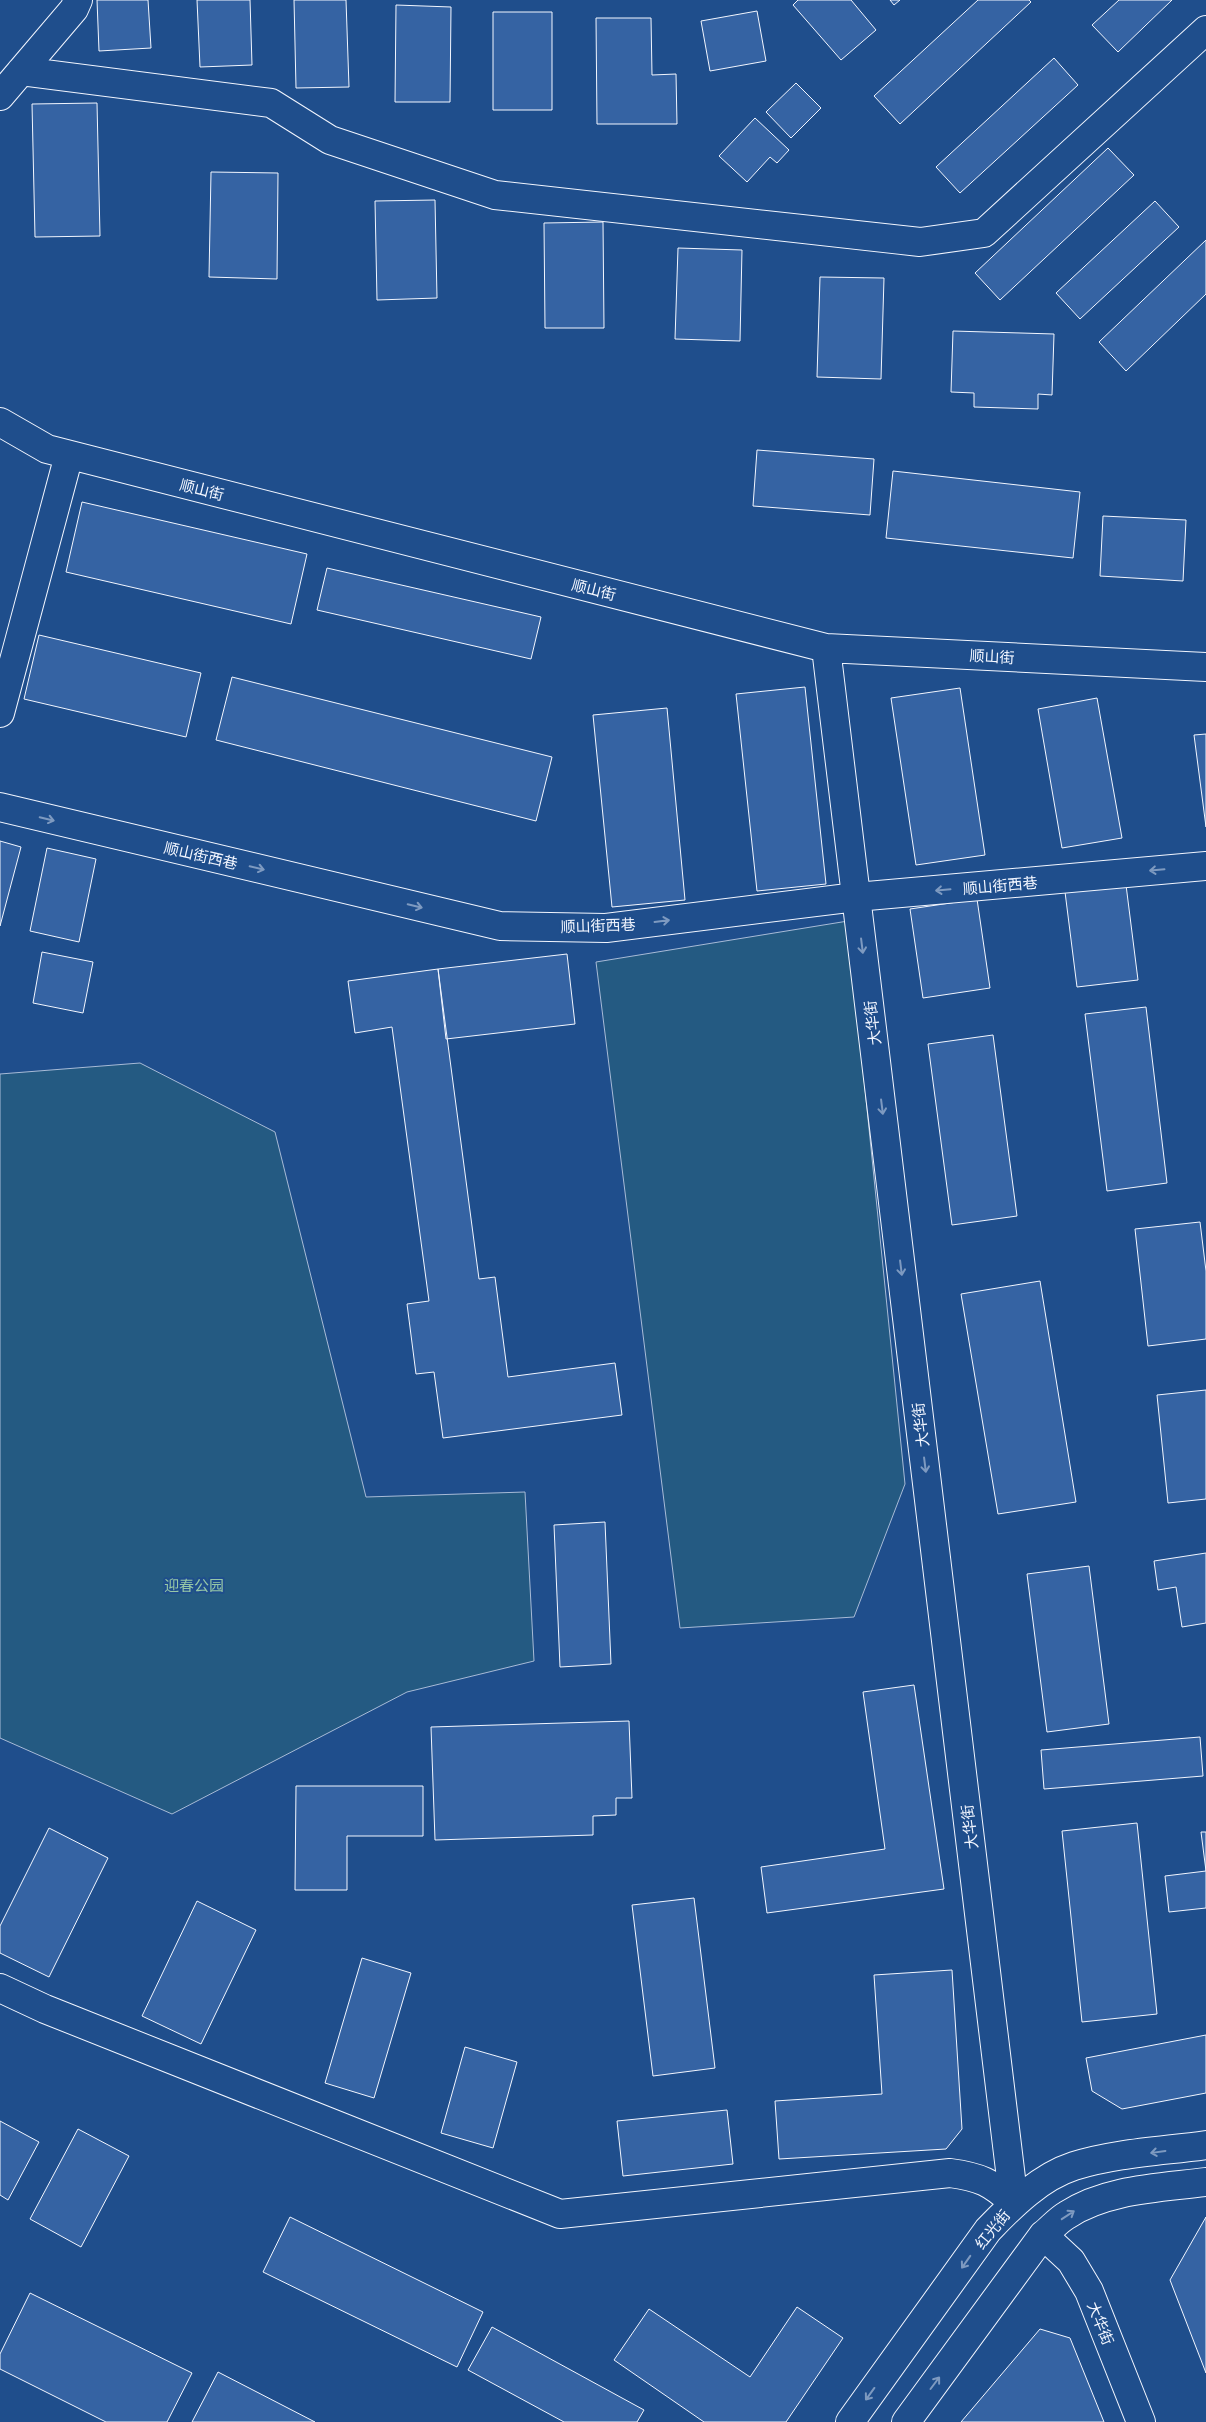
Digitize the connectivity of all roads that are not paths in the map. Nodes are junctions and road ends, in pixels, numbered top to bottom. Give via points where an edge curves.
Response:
1 (78, 0) edge
2 (1206, 30) edge
3 (21, 71) junction
4 (0, 96) edge
5 (0, 422) edge
6 (69, 455) junction
7 (826, 648) junction
8 (1206, 667) edge
9 (0, 713) edge
10 (0, 808) edge
11 (1206, 866) edge
12 (856, 898) junction
13 (0, 1988) edge
14 (1206, 2145) edge
15 (1206, 2182) edge
16 (1014, 2203) junction
17 (1043, 2235) junction
18 (850, 2422) edge
19 (906, 2422) edge
20 (1141, 2422) edge

1 - 3 street via 74,9
2 - 3 street via 984,233 920,242 495,195 330,140 271,103
3 - 4 street
5 - 6 street, 顺山街 via 47,449
6 - 7 street, 顺山街
6 - 9 street
7 - 8 street, 顺山街
7 - 12 street, 大华街
10 -> 12 street, 顺山街西巷 via 500,926 606,928
11 -> 12 street, 顺山街西巷
12 -> 16 street, 大华街
13 - 16 street via 44,2009 560,2214 950,2173 974,2176 997,2188
14 -> 16 street, 红光街 via 1072,2167
17 -> 15 street via 1066,2215 1092,2202 1122,2194
16 -> 18 street, 红光街 via 988,2230
19 -> 17 street
17 - 20 street, 大华街 via 1071,2261 1089,2291

